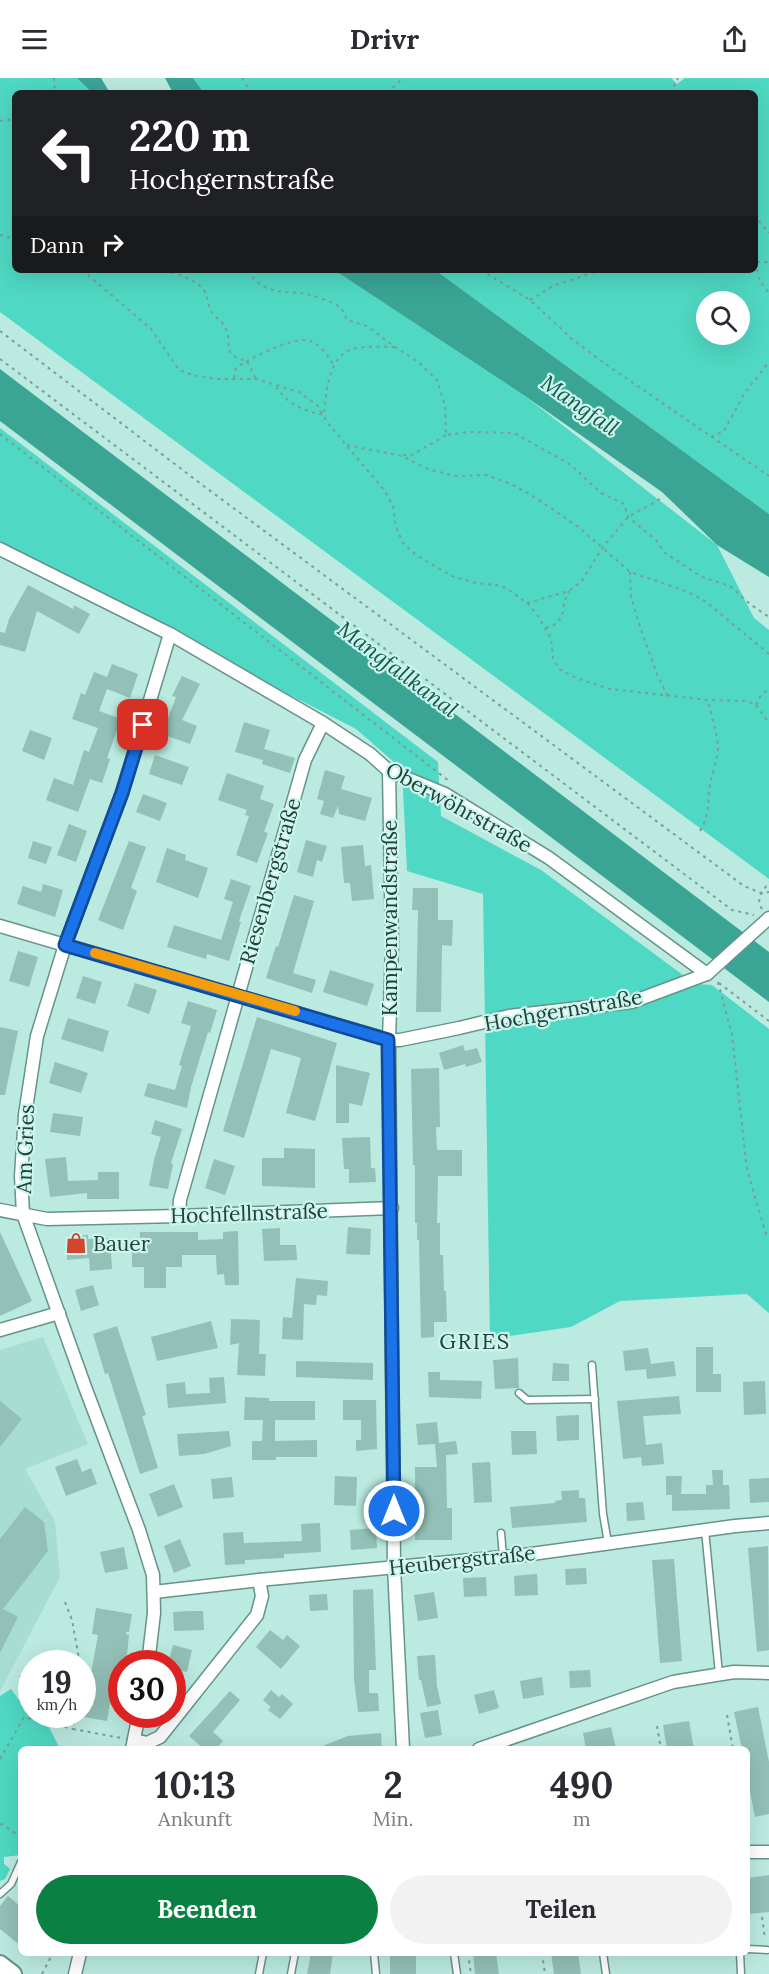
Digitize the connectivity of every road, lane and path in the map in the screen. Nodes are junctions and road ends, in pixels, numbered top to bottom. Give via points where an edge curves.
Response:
1 (403, 78) edge
2 (390, 90) edge
3 (758, 220) edge
4 (769, 232) edge
5 (86, 273) edge
6 (171, 273) edge
7 (250, 273) edge
8 (486, 273) edge
9 (592, 273) edge
10 (757, 273) edge
11 (769, 293) edge
12 (530, 300) junction
13 (0, 331) edge
14 (395, 347) junction
15 (0, 359) edge
16 (247, 361) junction
17 (769, 362) edge
18 (334, 366) junction
19 (234, 378) junction
20 (256, 379) junction
21 (275, 385) junction
22 (324, 415) junction
23 (0, 434) edge
24 (446, 435) junction
25 (711, 437) junction
26 (346, 445) junction
27 (402, 456) junction
28 (769, 476) edge
29 (662, 498) dead end
30 (628, 517) junction
31 (603, 547) junction
32 (0, 549) edge
33 (630, 572) junction
34 (568, 591) junction
35 (527, 603) junction
36 (769, 617) edge
37 (546, 628) junction
38 (170, 634) junction
39 (769, 654) edge
40 (769, 689) edge
41 (668, 696) junction
42 (708, 700) junction
43 (756, 705) junction
44 (323, 723) junction
45 (769, 723) edge
46 (389, 771) junction
47 (454, 785) dead end
48 (700, 831) dead end
49 (769, 882) edge
50 (769, 892) edge
51 (761, 893) junction
52 (769, 918) edge
53 (0, 926) edge
54 (65, 945) junction
55 (713, 976) junction
56 (238, 994) junction
57 (769, 1021) edge
58 (388, 1040) junction
59 (392, 1208) junction
60 (0, 1210) edge
61 (23, 1214) junction
62 (179, 1216) junction
63 (769, 1235) edge
64 (59, 1313) junction
65 (0, 1330) edge
66 (592, 1365) dead end
67 (519, 1393) dead end
68 (595, 1399) junction
69 (769, 1523) edge
70 (705, 1530) junction
71 (501, 1533) dead end
72 (608, 1543) junction
73 (503, 1557) junction
74 (394, 1567) junction
75 (259, 1580) junction
76 (154, 1592) junction
77 (65, 1602) dead end
78 (77, 1650) edge
79 (151, 1650) edge
80 (769, 1673) edge
81 (719, 1674) junction
82 (727, 1715) dead end
83 (657, 1726) dead end
84 (136, 1728) edge
85 (73, 1729) joint
86 (133, 1745) edge
87 (403, 1746) edge
88 (488, 1746) edge
89 (660, 1746) edge
90 (732, 1746) edge
91 (0, 1759) edge
92 (0, 1824) edge
93 (18, 1835) edge
94 (750, 1852) edge
95 (769, 1852) edge
96 (18, 1869) edge
97 (0, 1894) edge
98 (750, 1949) edge
99 (767, 1950) dead end
100 (51, 1956) edge
101 (79, 1956) edge
102 (262, 1956) edge
103 (294, 1956) edge
104 (375, 1956) edge
105 (454, 1956) edge
106 (468, 1956) edge
107 (542, 1956) edge
108 (603, 1956) edge
109 (740, 1956) edge
110 (0, 1964) edge
111 (13, 1974) edge
112 (42, 1974) edge
113 (75, 1974) edge
114 (259, 1974) edge
115 (291, 1974) edge
116 (376, 1974) edge
117 (457, 1974) edge
118 (471, 1974) edge
119 (545, 1974) edge
120 (606, 1974) edge
121 (741, 1974) edge

1 - 2 path
3 - 4 path
5 - 19 path via 151,329 179,370 214,379
6 - 16 path via 204,290 210,310 228,331 231,353
7 - 14 path via 270,289 303,292 339,306 347,320 367,326
8 - 12 path
9 - 12 path via 553,286
10 - 11 path
12 - 25 path via 572,339
13 - 51 path via 744,886
14 - 18 path via 355,348 341,355
14 - 24 path via 437,380 445,405
15 - 52 path via 732,910
16 - 18 path via 295,341 310,340 322,348
16 - 19 path via 236,368
16 - 20 path
17 - 25 path via 744,394 724,431
18 - 22 path
19 - 20 path
20 - 21 path
21 - 22 path via 299,392
21 - 22 path via 299,408
22 - 26 path
23 - 47 path
24 - 27 path via 412,455
24 - 30 path via 514,433 571,465 601,493 624,504
25 - 28 path
26 - 27 path
26 - 35 path via 384,490 393,506 403,543 416,555 452,576 506,588
27 - 31 path via 454,476 486,475 511,484
29 - 30 path
30 - 31 path
30 - 36 path via 656,540 664,553 702,577 730,586
31 - 33 path
31 - 34 path via 581,582
32 - 38 street, Oberwöhrstraße
33 - 39 path via 705,601
33 - 41 path via 631,597 640,627
34 - 35 path
34 - 37 path via 562,617
35 - 37 path
37 - 41 path via 559,669 610,688
38 - 44 street, Oberwöhrstraße
38 - 54 street, Am Gries via 122,793
40 - 43 path
41 - 42 path
42 - 43 path via 747,701
42 - 48 path via 718,748 709,808
43 - 45 path
44 - 46 street, Oberwöhrstraße
44 - 56 street, Riesenbergstraße via 305,760
46 - 55 street, Oberwöhrstraße via 445,794 549,858
46 - 58 street, Kampenwandstraße via 392,945
49 - 51 path
50 - 51 path
52 - 55 street
53 - 54 street, Hochgernstraße
54 - 56 street, Hochgernstraße
54 - 61 street, Am Gries via 37,1036 29,1079 21,1176
55 - 57 path
55 - 58 street, Hochgernstraße via 632,1002 508,1016
55 - 63 path via 732,1035 747,1170
56 - 58 street, Hochgernstraße
56 - 62 street, Riesenbergstraße via 180,1200
58 - 59 street, Kampenwandstraße
59 - 62 street, Hochfellnstraße
59 - 74 street, Kampenwandstraße
60 - 61 street, Hochfellnstraße
61 - 62 street, Hochfellnstraße via 47,1219
61 - 64 street, Am Gries
64 - 65 street
64 - 76 street, Am Gries via 139,1530 153,1575
66 - 68 lane
67 - 68 lane via 527,1400
68 - 72 lane
69 - 70 street, Heubergstraße
70 - 72 street, Heubergstraße
70 - 81 lane
71 - 73 lane
72 - 73 street, Heubergstraße
73 - 74 street, Heubergstraße
74 - 75 street, Heubergstraße
74 - 87 street, Kampenwandstraße
75 - 76 street, Heubergstraße
75 - 86 street via 257,1615 160,1737
76 - 79 street, Am Gries
77 - 78 path
80 - 81 street
81 - 88 street via 673,1682
82 - 90 path
83 - 89 path
84 - 86 street
85 - 86 path
85 - 91 path via 24,1717
92 - 93 path
94 - 95 street
96 - 97 lane via 11,1884
98 - 99 lane
100 - 112 path
101 - 113 street
102 - 114 lane
103 - 115 lane
104 - 116 lane
105 - 117 lane
106 - 118 path
107 - 119 path
108 - 120 lane
109 - 121 lane
110 - 111 main road

